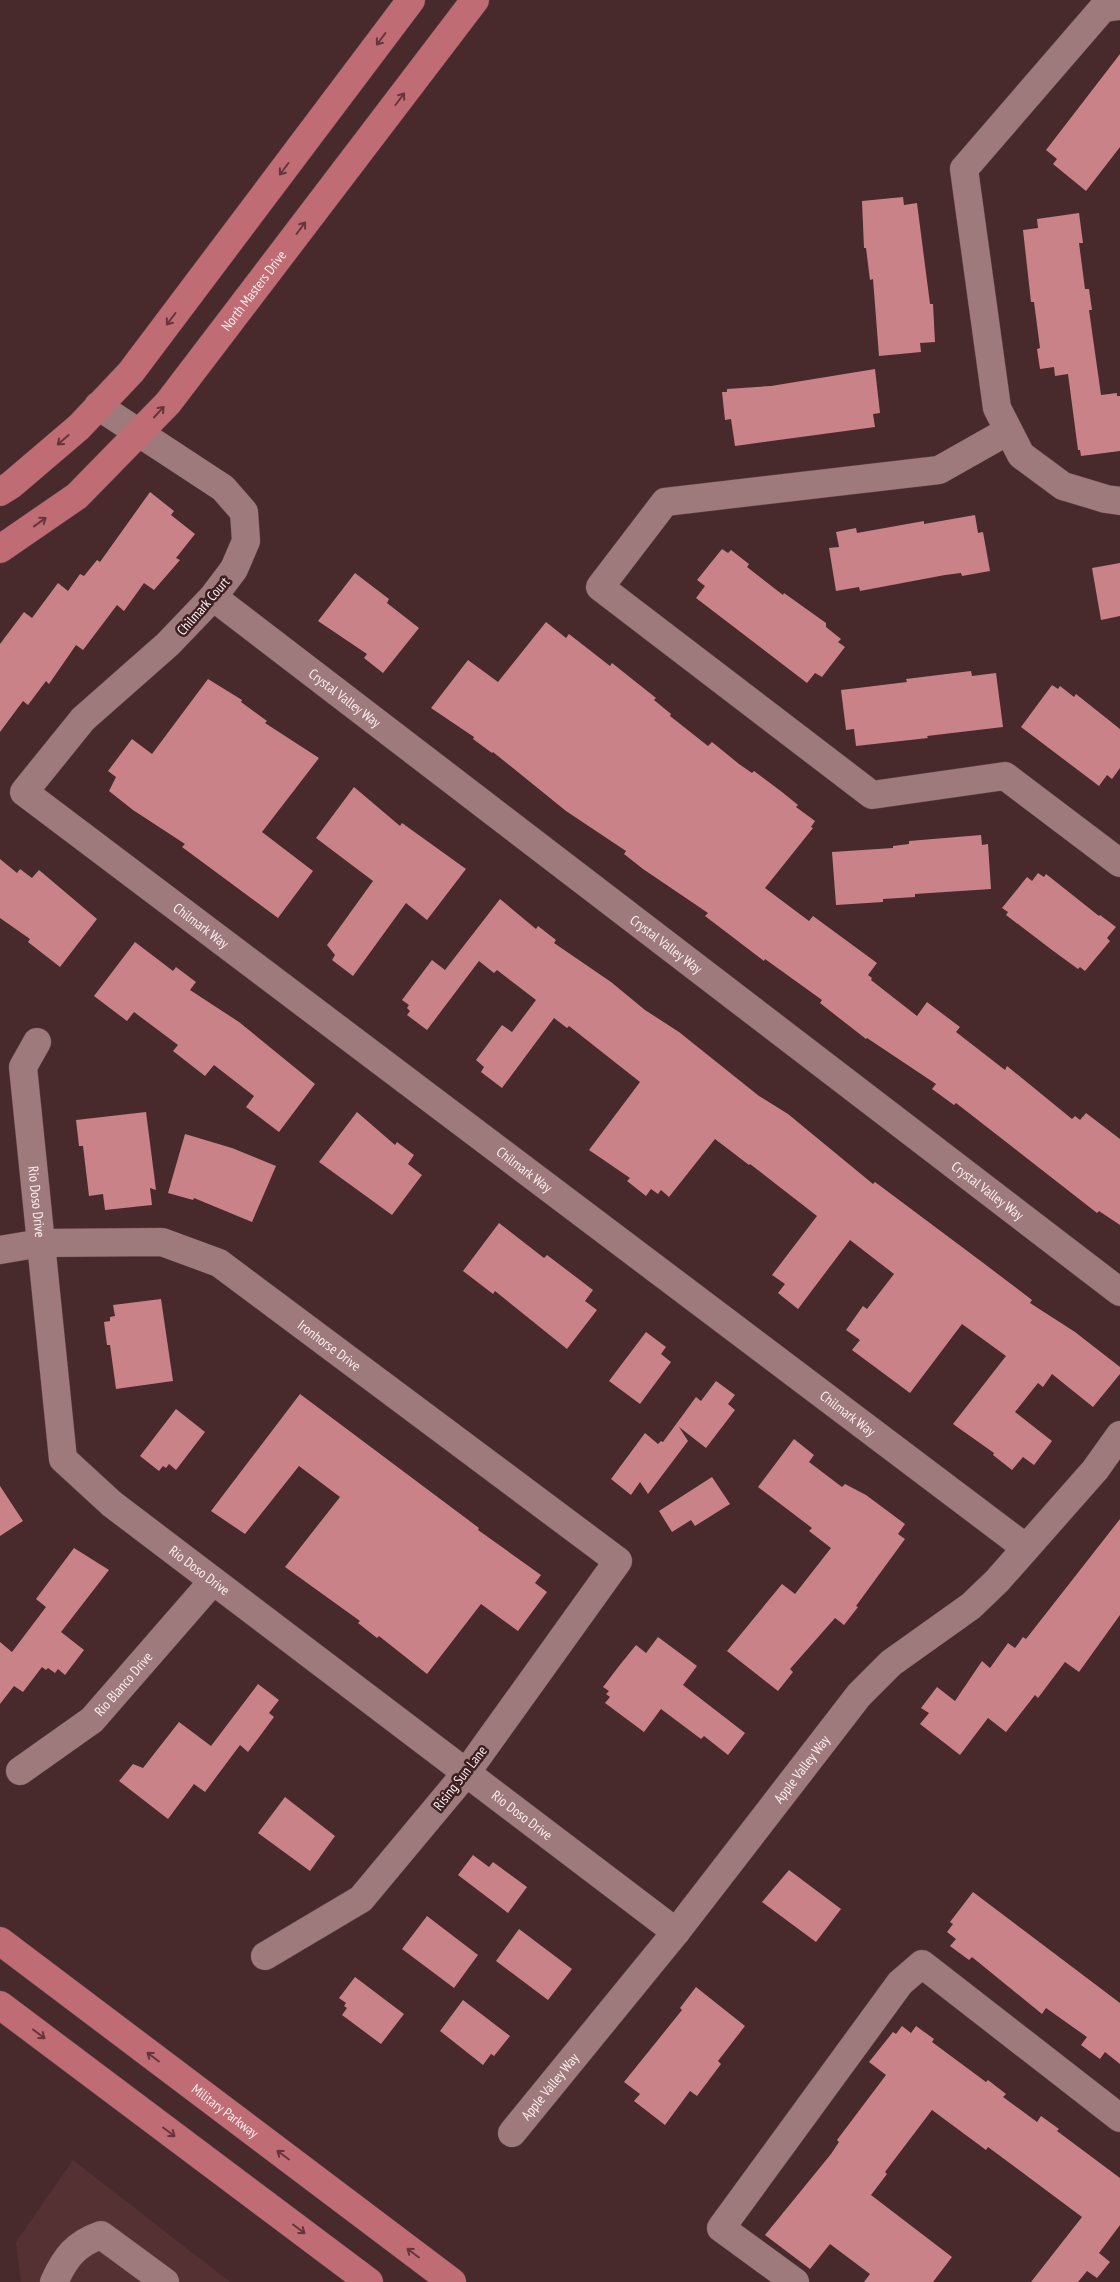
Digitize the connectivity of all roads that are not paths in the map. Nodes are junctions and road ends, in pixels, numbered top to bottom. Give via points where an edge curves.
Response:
1 (410, 0) edge
2 (475, 0) edge
3 (1120, 6) edge
4 (98, 406) junction
5 (1008, 430) junction
6 (138, 434) junction
7 (0, 492) edge
8 (1120, 500) edge
9 (0, 549) edge
10 (213, 597) junction
11 (24, 792) joint
12 (1120, 863) edge
13 (37, 1042) dead end
14 (41, 1242) junction
15 (0, 1250) edge
16 (1120, 1292) edge
17 (1120, 1435) edge
18 (1026, 1548) junction
19 (618, 1561) joint
20 (213, 1581) junction
21 (20, 1772) dead end
22 (466, 1773) junction
23 (676, 1932) junction
24 (0, 1941) edge
25 (265, 1956) dead end
26 (0, 2005) edge
27 (1120, 2118) edge
28 (512, 2133) dead end
29 (54, 2282) edge
30 (165, 2282) edge
31 (369, 2282) edge
32 (452, 2282) edge
33 (795, 2282) edge

1 -> 4 main road via 131,372
6 -> 2 main road, North Masters Drive via 173,396
3 - 5 street via 1103,8 964,169 997,408
4 - 6 street, Chilmark Court
4 -> 7 main road via 79,426
5 - 8 street via 1021,455 1063,486
5 - 12 street via 940,470 665,502 600,587 872,795 1005,776
9 -> 6 main road, North Masters Drive via 77,496
6 - 10 street, Chilmark Court via 222,488 244,512 246,542 234,569
10 - 11 street, Chilmark Court via 168,644 83,719
10 - 16 street, Crystal Valley Way
11 - 18 street, Chilmark Way
13 - 14 street, Rio Doso Drive via 23,1066
14 - 15 street, Ironhorse Drive
14 - 19 street, Ironhorse Drive via 162,1242 219,1263
14 - 20 street, Rio Doso Drive via 63,1459 112,1504
17 - 18 street, Apple Valley Way via 1096,1470
18 - 23 street, Apple Valley Way via 971,1606 890,1663 858,1695
19 - 22 street, Rising Sun Lane
20 - 21 street, Rio Blanco Drive via 92,1720
20 - 22 street, Rio Doso Drive
22 - 23 street, Rio Doso Drive
22 - 25 street, Rising Sun Lane via 361,1899
23 - 28 street, Apple Valley Way
32 -> 24 main road, Military Parkway
26 -> 31 main road
27 - 33 street via 922,1964 900,1983 721,2228
29 - 30 street via 62,2265 83,2241 101,2235

